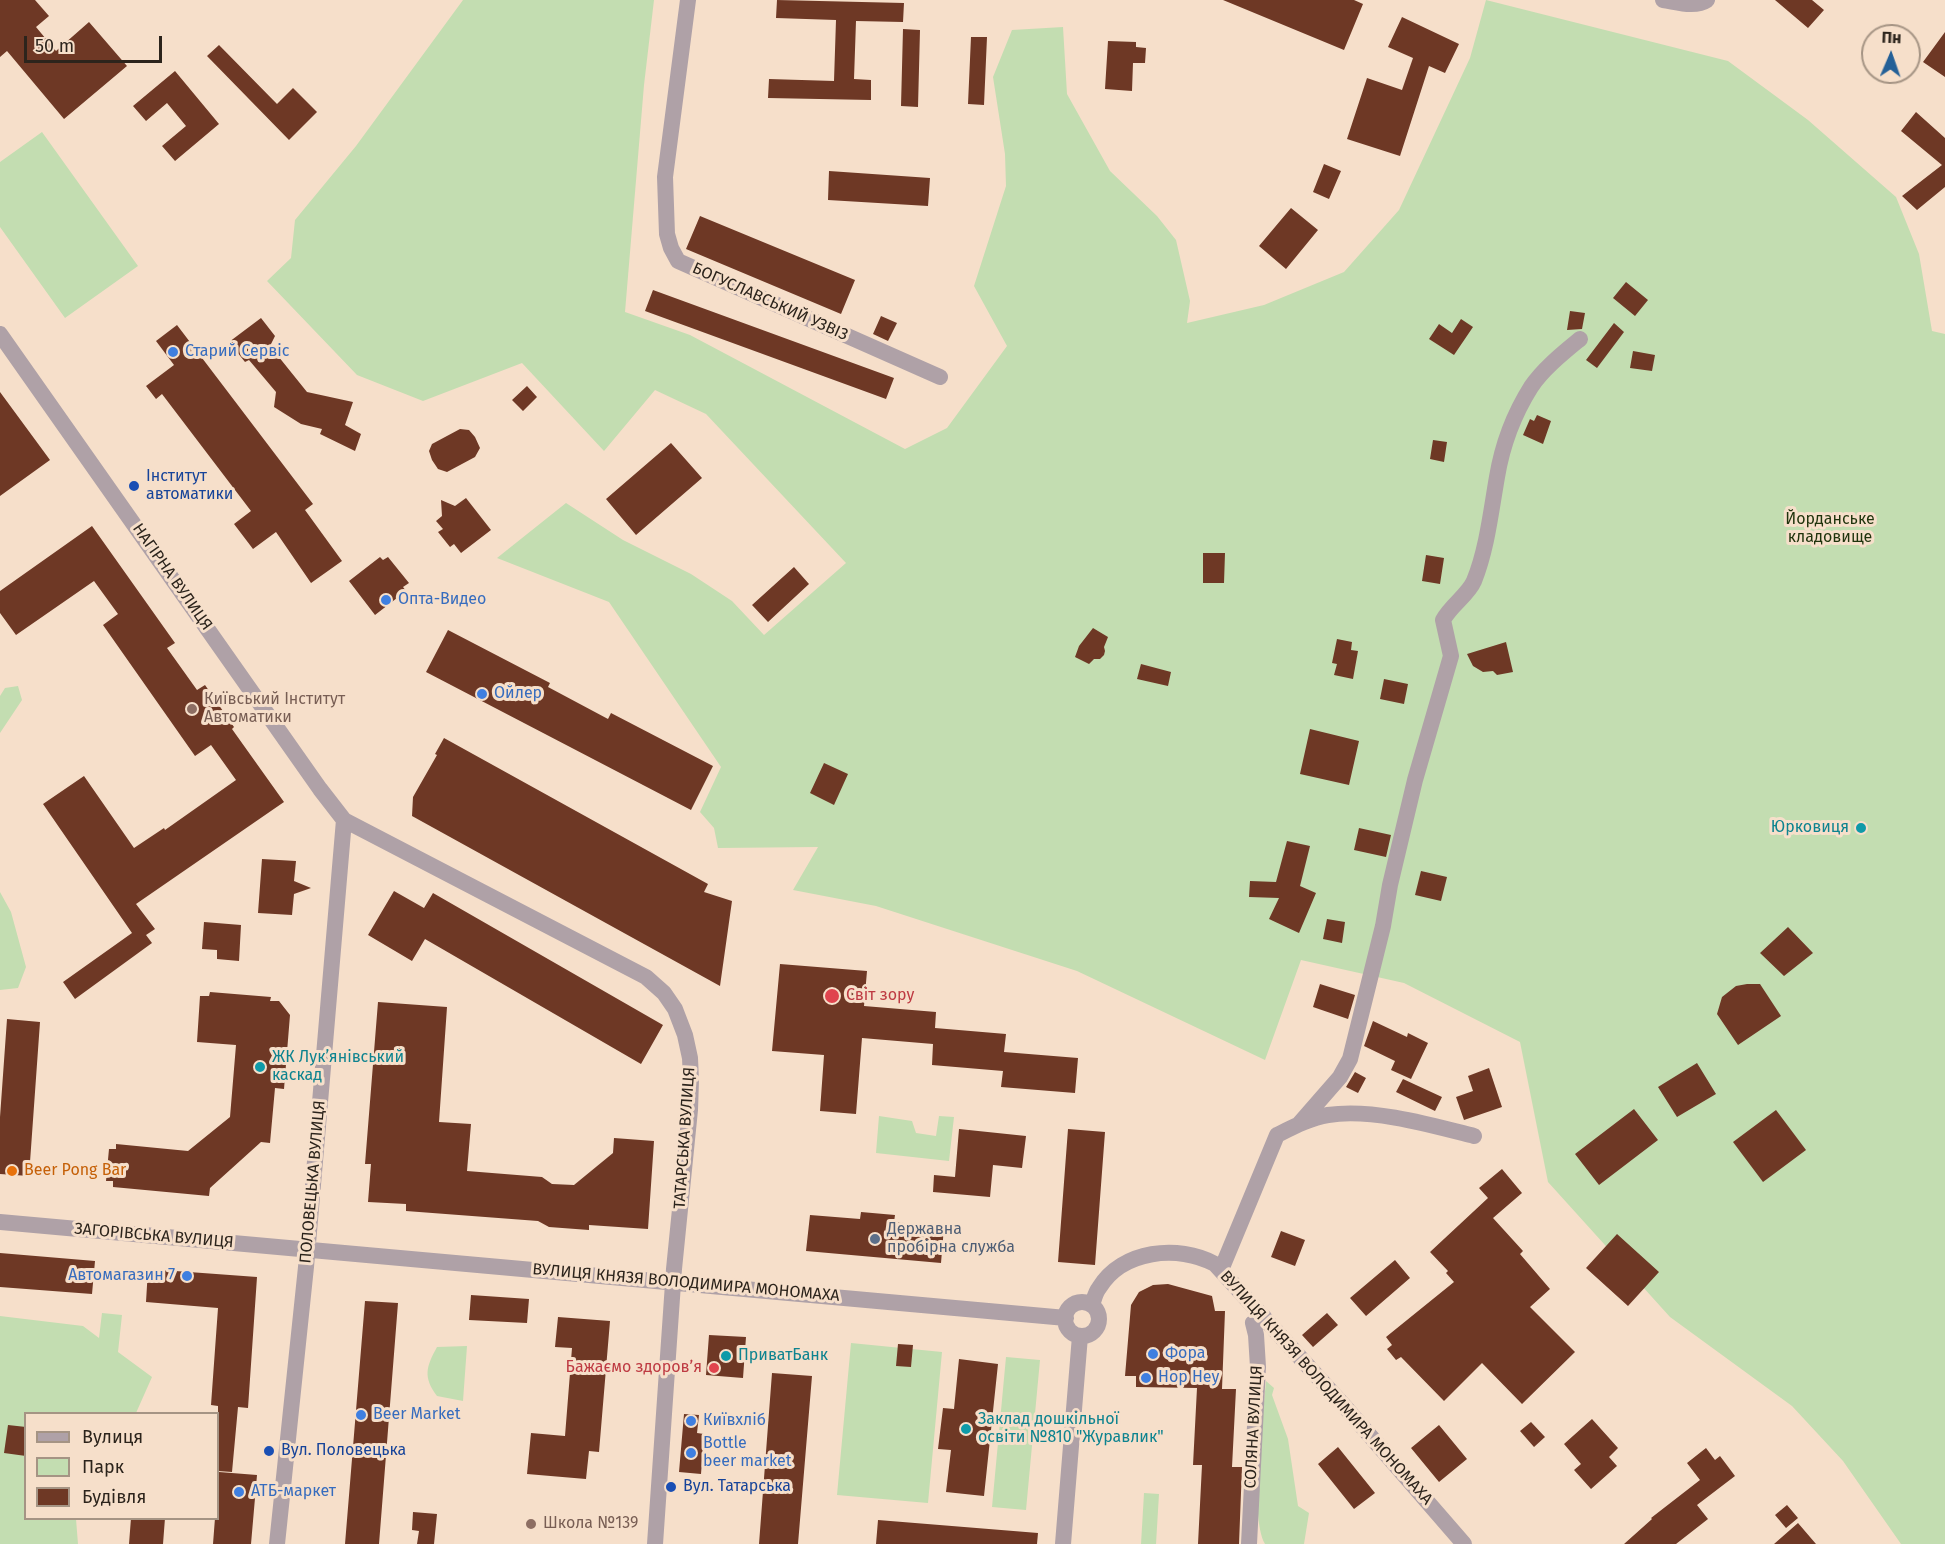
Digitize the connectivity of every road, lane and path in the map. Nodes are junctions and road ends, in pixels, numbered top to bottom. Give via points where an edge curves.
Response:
1 (688, 0) edge
2 (1664, 0) edge
3 (1707, 0) edge
4 (0, 334) edge
5 (1580, 339) dead end
6 (939, 377) dead end
7 (344, 820) junction
8 (1299, 1124) junction
9 (1474, 1136) dead end
10 (0, 1222) edge
11 (308, 1249) junction
12 (1221, 1270) junction
13 (674, 1282) junction
14 (1092, 1305) junction
15 (1264, 1317) junction
16 (1066, 1318) junction
17 (1080, 1335) junction
18 (277, 1544) edge
19 (655, 1544) edge
20 (1063, 1544) edge
21 (1249, 1544) edge
22 (1464, 1544) edge

1 - 6 street, БОГУСЛАВСЬКИЙ УЗВІЗ via 665,177 667,234 678,261
2 - 3 street via 1701,4
4 - 7 street, НАГІРНА ВУЛИЦЯ
5 - 8 street via 1531,387 1509,431 1474,583 1443,620 1450,656 1415,780 1350,1059 1341,1077
7 - 11 street, ПОЛОВЕЦЬКА ВУЛИЦЯ
7 - 13 street, ТАТАРСЬКА ВУЛИЦЯ via 646,977 664,993 685,1035 691,1080
8 - 9 street via 1361,1107
8 - 12 street via 1277,1135
10 - 11 street, ЗАГОРІВСЬКА ВУЛИЦЯ
11 - 13 street, ВУЛИЦЯ КНЯЗЯ ВОЛОДИМИРА МОНОМАХА
11 - 18 street, ПОЛОВЕЦЬКА ВУЛИЦЯ
12 - 14 street, ВУЛИЦЯ КНЯЗЯ ВОЛОДИМИРА МОНОМАХА via 1200,1256 1179,1253 1133,1259 1113,1270 1098,1289
12 - 15 street, ВУЛИЦЯ КНЯЗЯ ВОЛОДИМИРА МОНОМАХА
13 - 16 street, ВУЛИЦЯ КНЯЗЯ ВОЛОДИМИРА МОНОМАХА
13 - 19 street, ТАТАРСЬКА ВУЛИЦЯ
14 - 16 street via 1077,1303
14 - 17 street via 1099,1323 1090,1334
15 - 21 street, СОЛЯНА ВУЛИЦЯ via 1253,1323 1258,1367
15 - 22 street, ВУЛИЦЯ КНЯЗЯ ВОЛОДИМИРА МОНОМАХА
16 - 17 street via 1071,1332
17 - 20 street

